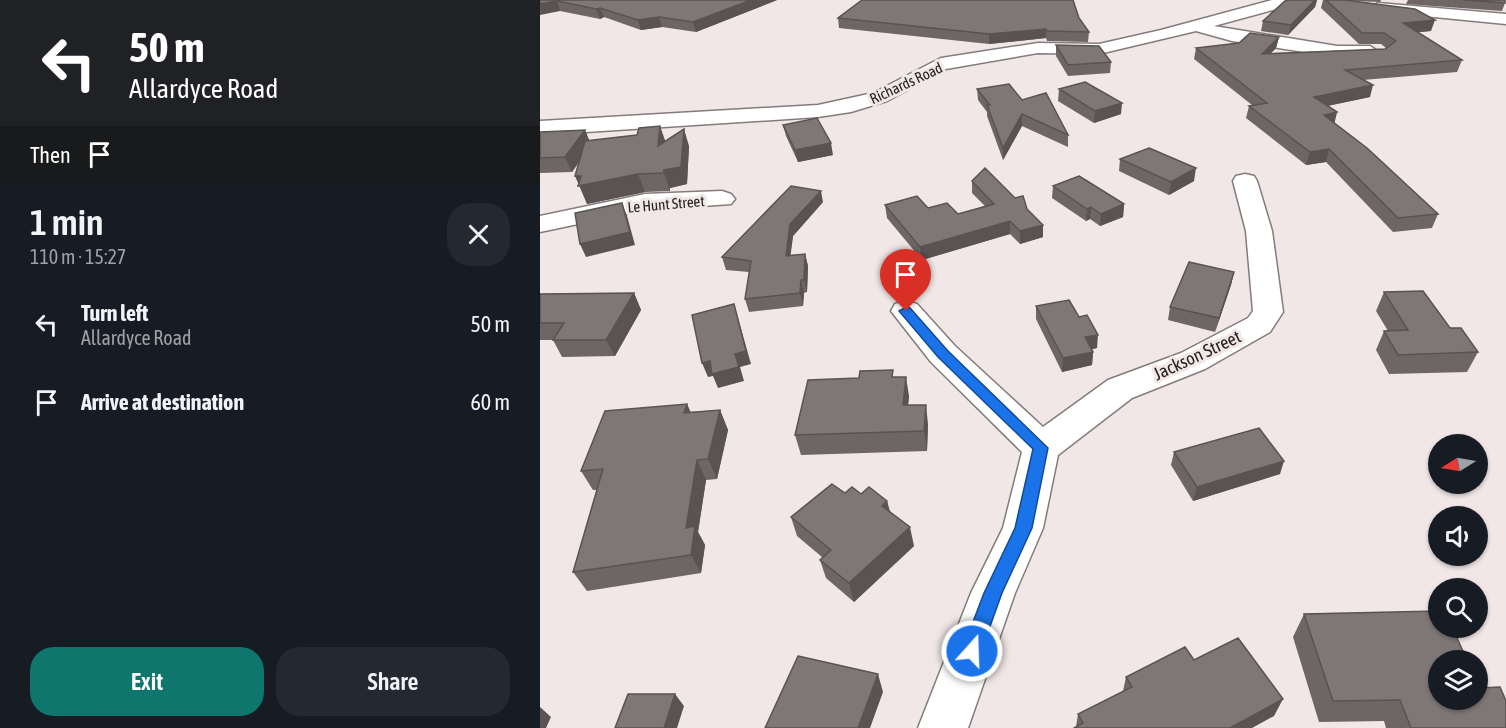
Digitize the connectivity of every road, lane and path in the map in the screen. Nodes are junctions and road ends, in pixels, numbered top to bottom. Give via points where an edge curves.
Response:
1 (1302, 0) edge
2 (1359, 5) edge
3 (1506, 19) edge
4 (1198, 26) junction
5 (1381, 52) edge
6 (540, 128) edge
7 (1245, 181) dead end
8 (722, 199) dead end
9 (540, 225) edge
10 (906, 311) dead end
11 (1041, 448) junction
12 (943, 728) edge

1 - 4 street, Richards Road
2 - 3 street
4 - 5 street via 1334,53
4 - 6 street, Richards Road via 1099,49 1038,48 941,64 880,96 851,106
7 - 11 street, Jackson Street via 1259,231 1268,312 1259,325 1192,361 1120,389
8 - 9 street, Le Hunt Street via 645,202
10 - 11 street via 943,354
11 - 12 street via 1023,528 993,593

